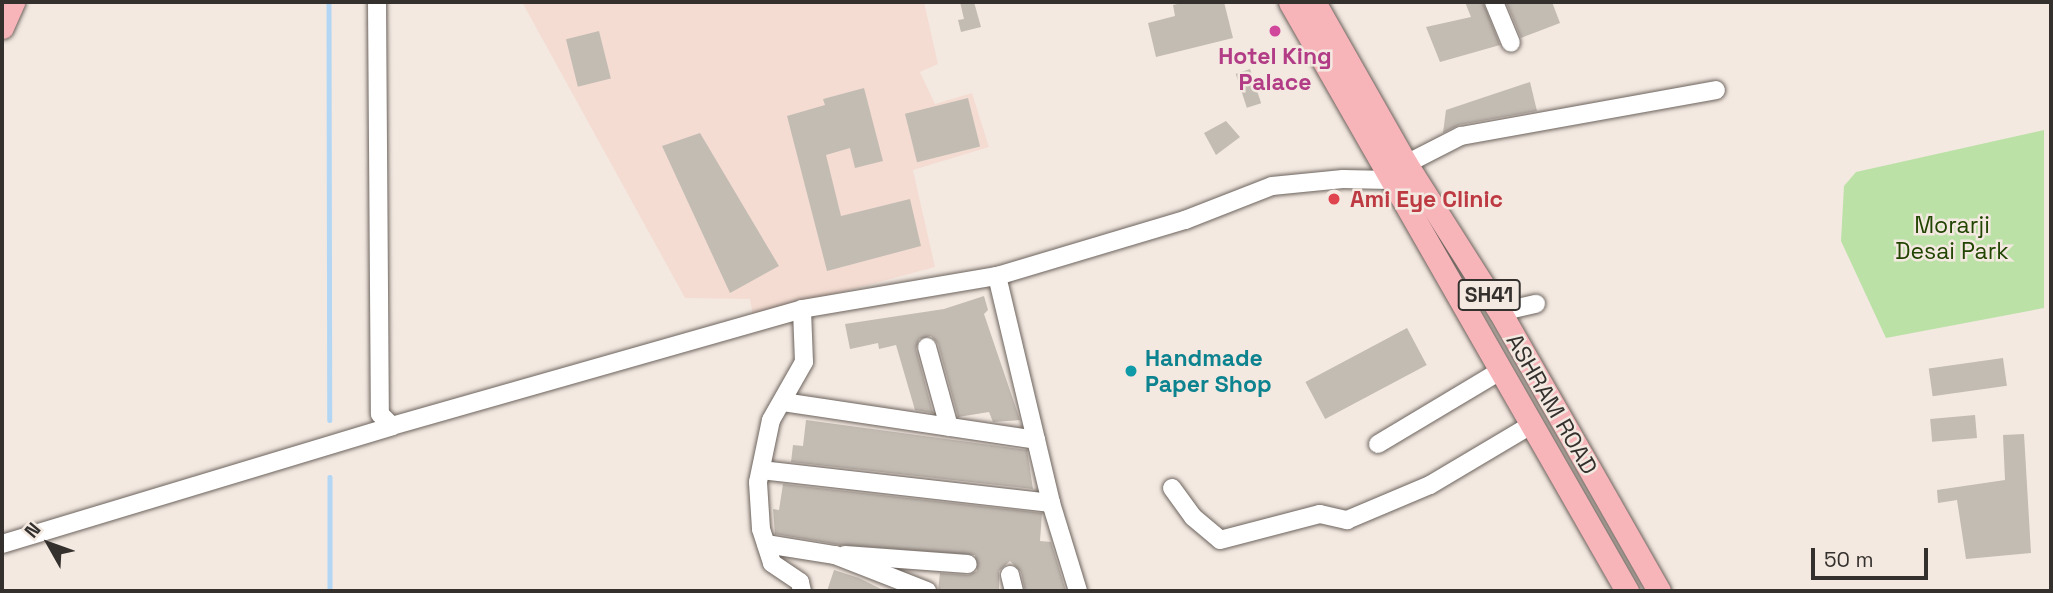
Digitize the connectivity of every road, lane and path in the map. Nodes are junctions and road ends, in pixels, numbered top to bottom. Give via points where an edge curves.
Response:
1 (13, 2) edge
2 (377, 2) edge
3 (1290, 2) edge
4 (1314, 2) edge
5 (1494, 2) edge
6 (2, 27) edge
7 (1511, 43) dead end
8 (1716, 90) dead end
9 (1399, 172) junction
10 (997, 276) junction
11 (1536, 304) dead end
12 (802, 309) junction
13 (1500, 312) junction
14 (927, 347) dead end
15 (1500, 371) junction
16 (783, 402) junction
17 (392, 425) junction
18 (1531, 425) junction
19 (949, 427) junction
20 (1036, 440) junction
21 (1378, 444) dead end
22 (761, 470) junction
23 (1172, 488) dead end
24 (1051, 503) junction
25 (2, 544) edge
26 (766, 544) junction
27 (835, 555) junction
28 (968, 564) dead end
29 (802, 591) edge
30 (928, 591) edge
31 (1078, 591) edge
32 (1627, 591) edge
33 (1659, 591) edge

1 - 6 main road
2 - 17 street via 380,414
3 - 9 main road, ASHRAM ROAD
4 - 9 main road, ASHRAM ROAD / SH41
5 - 7 street
8 - 9 street via 1461,136
9 - 10 street via 1272,186 1185,220
9 - 13 main road, ASHRAM ROAD / SH41
9 - 15 main road, ASHRAM ROAD
10 - 12 street
10 - 20 street
11 - 13 street
12 - 16 street via 804,362
12 - 17 street
13 - 33 main road, ASHRAM ROAD / SH41
14 - 19 street
15 - 18 main road, ASHRAM ROAD
15 - 21 street
16 - 19 street
16 - 22 street via 771,420
17 - 25 street
18 - 23 street via 1430,485 1348,520 1320,514 1220,540 1193,517
18 - 32 main road, ASHRAM ROAD
19 - 20 street
20 - 24 street
22 - 24 street
22 - 26 street via 758,482
24 - 31 street
26 - 27 street
26 - 29 street via 772,563 800,582
27 - 28 street
27 - 30 street

